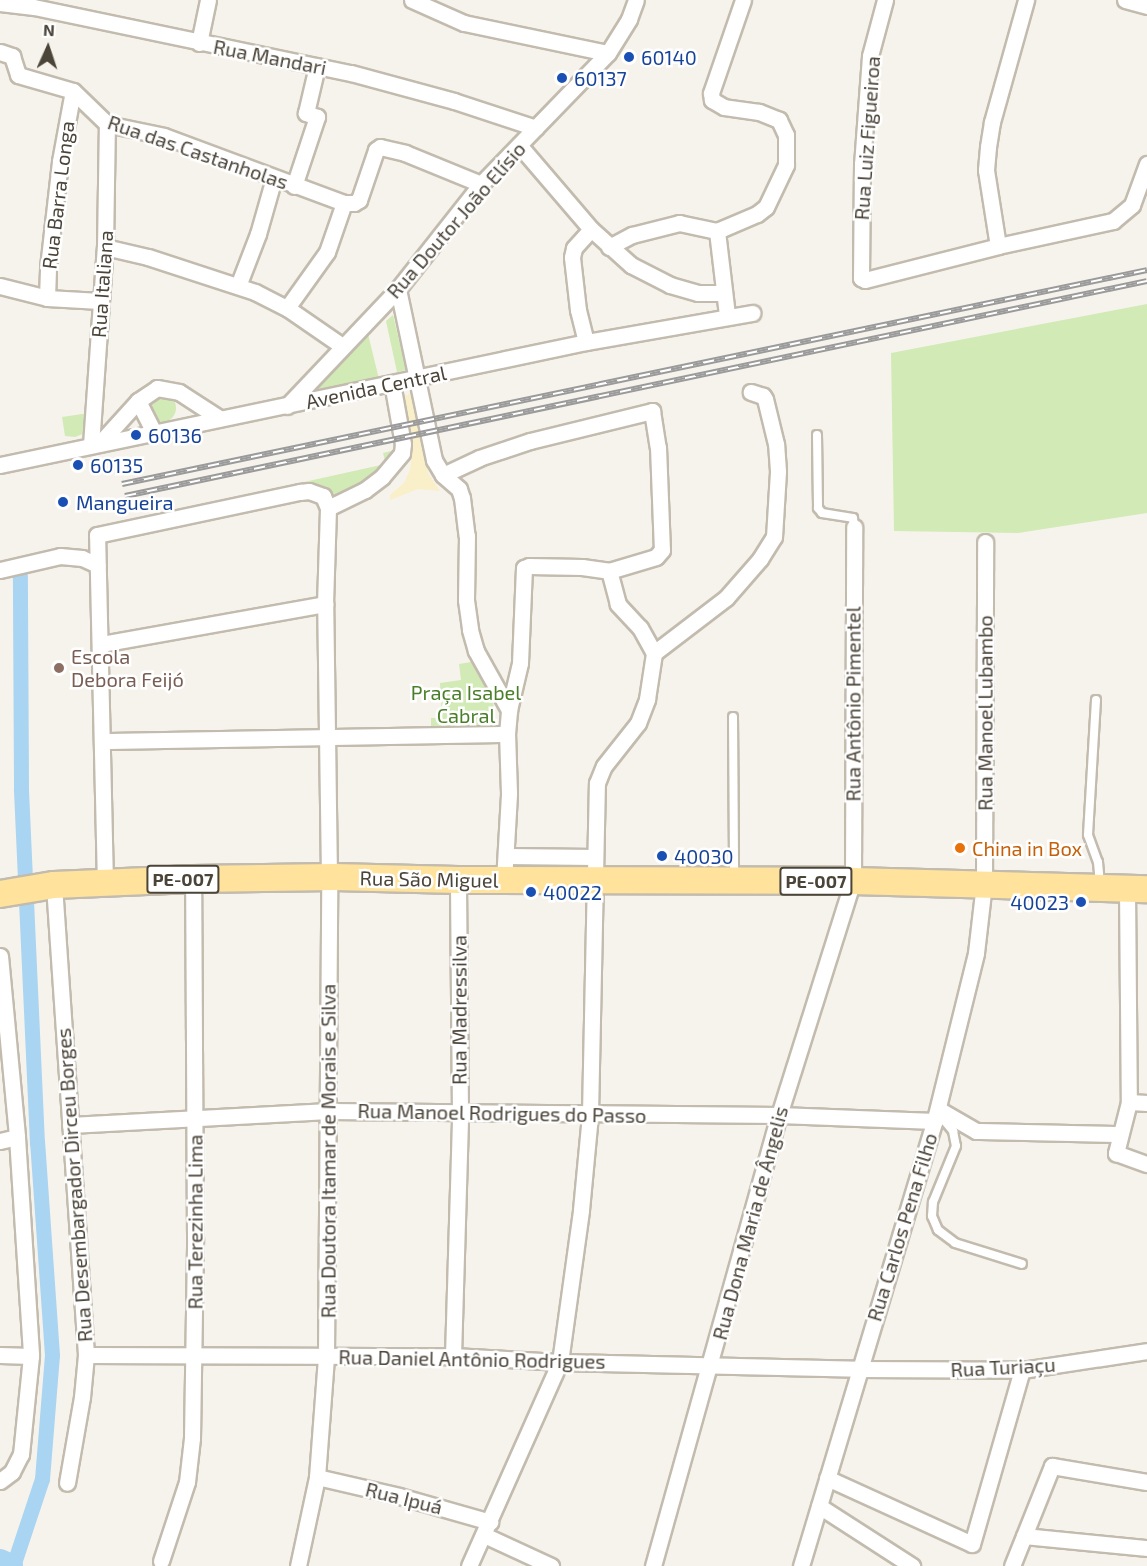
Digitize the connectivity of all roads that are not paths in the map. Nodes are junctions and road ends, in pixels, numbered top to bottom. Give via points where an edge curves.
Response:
1 (208, 0) edge
2 (636, 0) edge
3 (743, 0) edge
4 (885, 0) edge
5 (1026, 0) edge
6 (1125, 0) edge
7 (420, 2) edge
8 (0, 3) edge
9 (35, 4) edge
10 (1147, 6) edge
11 (199, 43) junction
12 (0, 52) edge
13 (608, 53) junction
14 (317, 66) junction
15 (73, 91) junction
16 (107, 124) junction
17 (536, 128) junction
18 (519, 145) junction
19 (1147, 164) edge
20 (274, 178) junction
21 (481, 184) junction
22 (294, 186) junction
23 (347, 203) junction
24 (591, 229) junction
25 (717, 231) junction
26 (998, 246) junction
27 (105, 247) junction
28 (609, 247) junction
29 (0, 286) edge
30 (238, 286) junction
31 (398, 290) junction
32 (724, 293) junction
33 (46, 298) junction
34 (100, 301) junction
35 (287, 308) junction
36 (753, 313) dead end
37 (727, 315) junction
38 (586, 342) junction
39 (342, 346) junction
40 (417, 378) junction
41 (392, 383) junction
42 (751, 392) dead end
43 (138, 400) junction
44 (287, 406) junction
45 (219, 418) junction
46 (154, 433) junction
47 (817, 435) dead end
48 (95, 444) junction
49 (0, 465) edge
50 (443, 475) junction
51 (328, 508) junction
52 (854, 527) joint
53 (985, 542) dead end
54 (98, 565) junction
55 (0, 570) edge
56 (609, 571) junction
57 (325, 604) junction
58 (101, 644) junction
59 (654, 653) junction
60 (1096, 700) dead end
61 (509, 710) junction
62 (733, 717) dead end
63 (507, 734) junction
64 (328, 736) junction
65 (102, 741) junction
66 (505, 869) junction
67 (594, 869) junction
68 (329, 877) junction
69 (193, 879) junction
70 (458, 880) junction
71 (734, 881) junction
72 (853, 881) junction
73 (105, 884) junction
74 (984, 884) junction
75 (1101, 887) junction
76 (1137, 889) edge
77 (27, 890) edge
78 (0, 956) edge
79 (5, 1062) edge
80 (1129, 1102) junction
81 (1147, 1103) edge
82 (328, 1112) junction
83 (460, 1113) junction
84 (590, 1114) junction
85 (779, 1115) junction
86 (936, 1115) junction
87 (195, 1118) junction
88 (70, 1125) junction
89 (1119, 1134) junction
90 (17, 1137) junction
91 (0, 1141) edge
92 (1147, 1164) edge
93 (1022, 1264) dead end
94 (1147, 1351) edge
95 (195, 1354) junction
96 (0, 1355) edge
97 (86, 1355) junction
98 (31, 1356) junction
99 (326, 1356) junction
100 (453, 1356) junction
101 (560, 1362) junction
102 (711, 1365) junction
103 (858, 1370) junction
104 (1022, 1370) junction
105 (6, 1476) edge
106 (317, 1477) junction
107 (827, 1478) junction
108 (1147, 1482) edge
109 (67, 1484) dead end
110 (819, 1506) junction
111 (487, 1528) junction
112 (1024, 1536) junction
113 (1147, 1548) edge
114 (161, 1561) dead end
115 (298, 1566) edge
116 (469, 1566) edge
117 (551, 1566) edge
118 (653, 1566) edge
119 (801, 1566) edge
120 (912, 1566) edge
121 (1012, 1566) edge

1 - 11 street
2 - 13 street, Rua Doutor João Elísio via 629,20
3 - 25 street via 712,99 717,105 773,115 779,120 786,135 786,165 766,207
4 - 26 street, Rua Luiz Figueiroa via 870,56 862,164 861,278 866,280
5 - 26 street via 988,147 987,171
6 - 10 street
7 - 13 street via 464,23
8 - 9 street, Rua Mandari
9 - 11 street, Rua Mandari
11 - 14 street, Rua Mandari
12 - 15 street, Rua das Castanholas via 12,56 18,75
13 - 17 street, Rua Doutor João Elísio
14 - 17 street, Rua Mandari via 454,100
14 - 22 street via 306,112 317,117
15 - 16 street, Rua das Castanholas
15 - 33 street, Rua Barra Longa via 60,161
16 - 20 street, Rua das Castanholas via 164,136
16 - 27 street, Rua Italiana
17 - 18 street, Rua Doutor João Elísio
18 - 21 street, Rua Doutor João Elísio
18 - 24 street
19 - 26 street via 1132,205 1113,221
20 - 22 street, Rua das Castanholas
20 - 30 street
21 - 23 street via 405,153 378,147 359,200
21 - 31 street, Rua Doutor João Elísio
22 - 23 street, Rua das Castanholas
23 - 35 street via 327,252
24 - 28 street
24 - 38 street via 574,248 572,257
25 - 28 street via 679,223 632,235
25 - 32 street
27 - 30 street
27 - 34 street, Rua Italiana
28 - 32 street via 648,276 670,285 698,293
29 - 33 street
30 - 35 street
31 - 39 street, Rua Doutor João Elísio
31 - 40 street
32 - 37 street
33 - 34 street
34 - 48 street, Rua Italiana
35 - 39 street
36 - 37 street, Avenida Central
37 - 38 street, Avenida Central
38 - 40 street, Avenida Central
39 - 44 street, Rua Doutor João Elísio
40 - 41 street, Avenida Central
40 - 50 street via 430,444
41 - 44 street, Avenida Central
41 - 51 street via 402,453 365,490
42 - 59 street via 763,396 776,444 774,537 726,598
43 - 45 street via 157,388 171,389
43 - 46 street
43 - 48 street
44 - 45 street, Avenida Central
45 - 46 street, Avenida Central
46 - 48 street, Avenida Central
47 - 52 lane via 818,508 822,513 853,518
48 - 49 street, Avenida Central
50 - 56 street via 530,441 652,411 658,447 662,550 656,557
50 - 61 street via 459,489 464,507 470,630 476,651
51 - 54 street via 323,496 300,492 97,535
51 - 57 street, Rua Doutora Itamar de Morais e Silva
52 - 72 street, Rua Antônio Pimentel
53 - 74 street, Rua Manoel Lubambo
54 - 55 street via 82,558 60,556
54 - 58 street
56 - 59 street via 618,604 640,628
56 - 61 street via 582,567 524,568 520,663
57 - 58 street
57 - 64 street, Rua Doutora Itamar de Morais e Silva
58 - 65 street
59 - 67 street via 647,699 638,723 598,775
60 - 75 lane via 1088,835 1098,862
61 - 63 street
62 - 71 lane
63 - 64 street
63 - 66 street
64 - 65 street
64 - 68 street, Rua Doutora Itamar de Morais e Silva
65 - 73 street
66 - 67 main road, Rua São Miguel / PE-007
66 - 70 main road, Rua São Miguel / PE-007
67 - 71 main road, Rua São Miguel / PE-007
67 - 84 street
68 - 69 main road, Rua São Miguel / PE-007
68 - 70 main road, Rua São Miguel / PE-007
68 - 82 street, Rua Doutora Itamar de Morais e Silva
69 - 73 main road, Rua São Miguel / PE-007
69 - 87 street, Rua Terezinha Lima
70 - 83 street, Rua Madressilva
71 - 72 main road, Rua São Miguel / PE-007
72 - 74 main road, Rua São Miguel / PE-007
72 - 85 street, Rua Dona Maria de Ângelis
73 - 77 main road, Rua São Miguel / PE-007
74 - 75 main road, Rua São Miguel / PE-007
74 - 86 street, Rua Carlos Pena Filho via 967,995
75 - 76 main road, Rua São Miguel / PE-007
76 - 80 street
77 - 88 street, Rua Desembargador Dirceu Borges
78 - 79 street
79 - 90 street
80 - 81 street
80 - 89 street
82 - 83 street, Rua Manoel Rodrigues do Passo
82 - 87 street, Rua Manoel Rodrigues do Passo
82 - 99 street, Rua Doutora Itamar de Morais e Silva
83 - 84 street, Rua Manoel Rodrigues do Passo
83 - 100 street, Rua Madressilva
84 - 85 street, Rua Manoel Rodrigues do Passo
84 - 101 street
85 - 86 street, Rua Manoel Rodrigues do Passo
85 - 102 street, Rua Dona Maria de Ângelis
86 - 89 street, Rua Manoel Rodrigues do Passo via 976,1131
86 - 93 lane via 948,1122 956,1146 933,1202 932,1216 938,1230 955,1243
86 - 103 street, Rua Carlos Pena Filho
87 - 88 street, Rua Manoel Rodrigues do Passo
87 - 95 street, Rua Terezinha Lima
88 - 97 street, Rua Desembargador Dirceu Borges
89 - 92 street via 1116,1152
90 - 91 street
90 - 98 street
94 - 104 street, Rua Turiaçu
95 - 97 street, Rua Daniel Antônio Rodrigues
95 - 99 street, Rua Daniel Antônio Rodrigues
95 - 114 street, Rua Terezinha Lima via 187,1482
96 - 98 street
97 - 109 street, Rua Desembargador Dirceu Borges
98 - 105 street via 21,1454
99 - 100 street, Rua Daniel Antônio Rodrigues
99 - 106 street, Rua Doutora Itamar de Morais e Silva
100 - 101 street, Rua Daniel Antônio Rodrigues
101 - 102 street, Rua Daniel Antônio Rodrigues
101 - 111 street
102 - 103 street, Rua Daniel Antônio Rodrigues
102 - 118 street, Rua Dona Maria de Ângelis
103 - 104 street, Rua Turiaçu
103 - 107 street, Rua Carlos Pena Filho
104 - 107 street via 972,1544
106 - 111 street, Rua Ipuá via 399,1496
106 - 115 street, Rua Doutora Itamar de Morais e Silva
107 - 110 street, Rua Carlos Pena Filho
108 - 112 street via 1052,1466
110 - 119 street, Rua Carlos Pena Filho
110 - 120 street
111 - 116 street
111 - 117 street, Rua Ipuá
112 - 113 street
112 - 121 street

